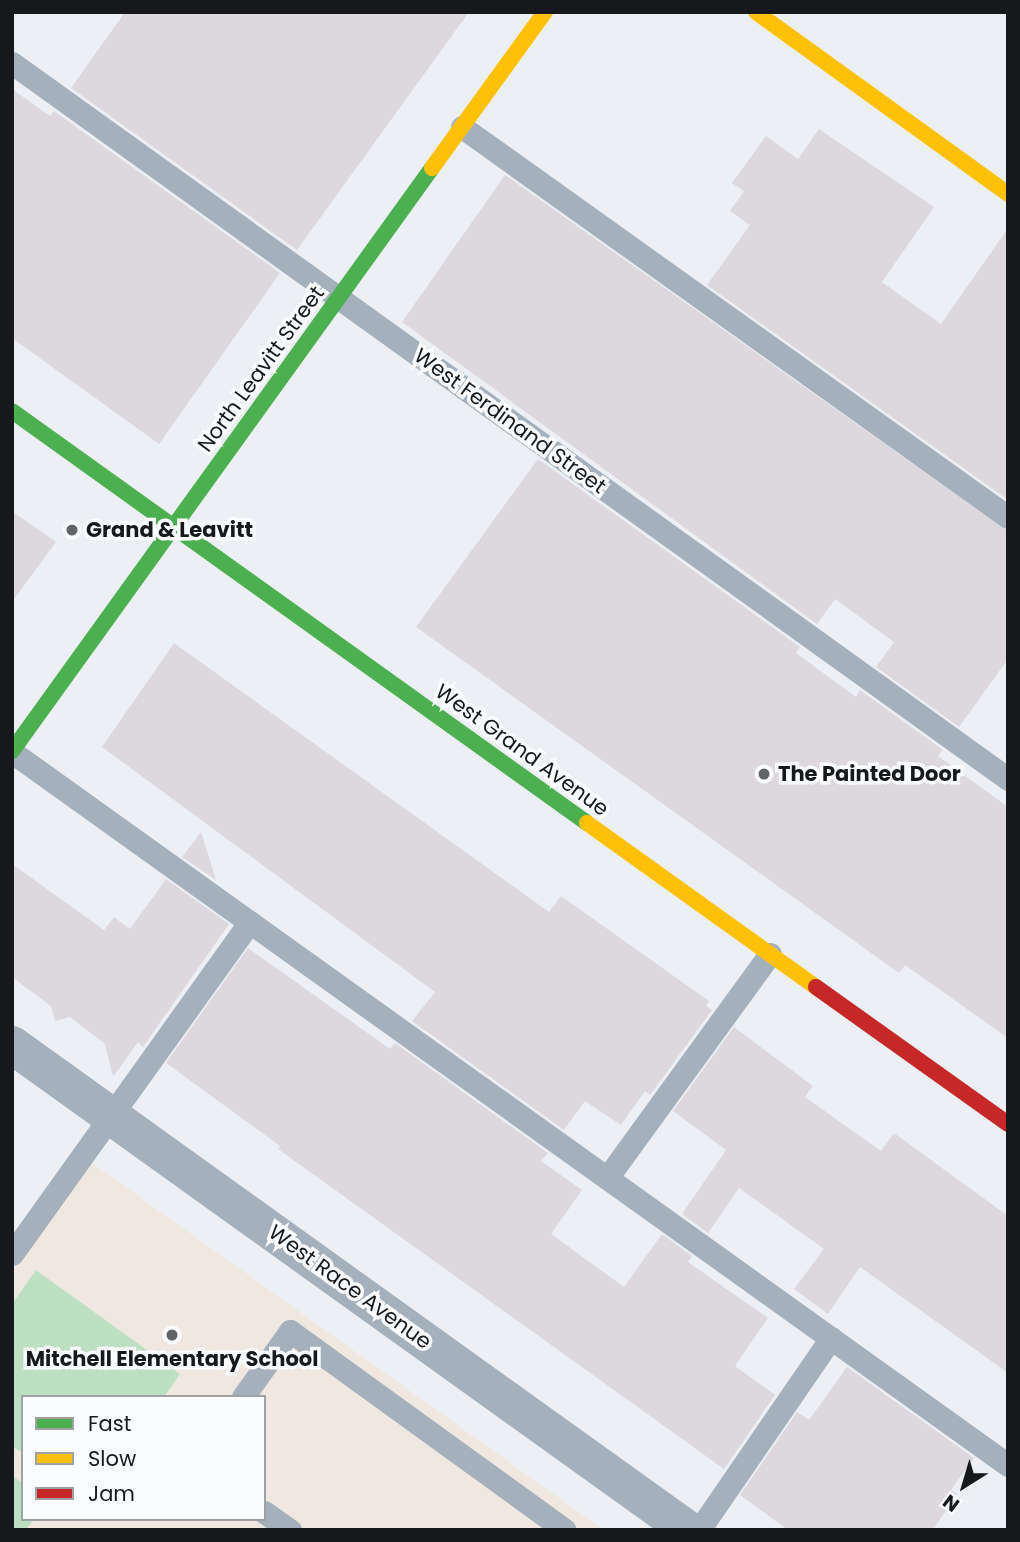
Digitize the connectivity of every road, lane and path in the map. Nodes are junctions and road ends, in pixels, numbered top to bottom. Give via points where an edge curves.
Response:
1 (544, 12) edge
2 (756, 12) edge
3 (12, 63) edge
4 (462, 127) junction
5 (1008, 194) edge
6 (339, 298) junction
7 (12, 411) edge
8 (1008, 517) edge
9 (174, 526) junction
10 (12, 751) edge
11 (1008, 779) edge
12 (250, 922) junction
13 (770, 954) junction
14 (12, 1045) edge
15 (111, 1116) junction
16 (1008, 1124) edge
17 (607, 1178) junction
18 (12, 1254) edge
19 (831, 1338) junction
20 (244, 1395) edge
21 (1008, 1465) edge
22 (266, 1512) edge
23 (665, 1523) edge
24 (290, 1530) edge
25 (565, 1530) edge
26 (699, 1530) edge

1 - 4 street, North Leavitt Street
2 - 5 street
3 - 6 lane, West Ferdinand Street
4 - 6 street, North Leavitt Street
4 - 8 lane
6 - 9 street, North Leavitt Street
6 - 11 lane, West Ferdinand Street
7 - 9 street, West Grand Avenue
9 - 10 street, North Leavitt Street
9 - 13 street, West Grand Avenue
10 - 12 lane
12 - 15 lane
12 - 17 lane
13 - 16 street, West Grand Avenue
13 - 17 lane
14 - 15 street, West Race Avenue
15 - 18 lane
15 - 23 street, West Race Avenue
17 - 19 lane
19 - 21 lane
19 - 26 lane
20 - 25 lane via 290,1331
22 - 24 lane

